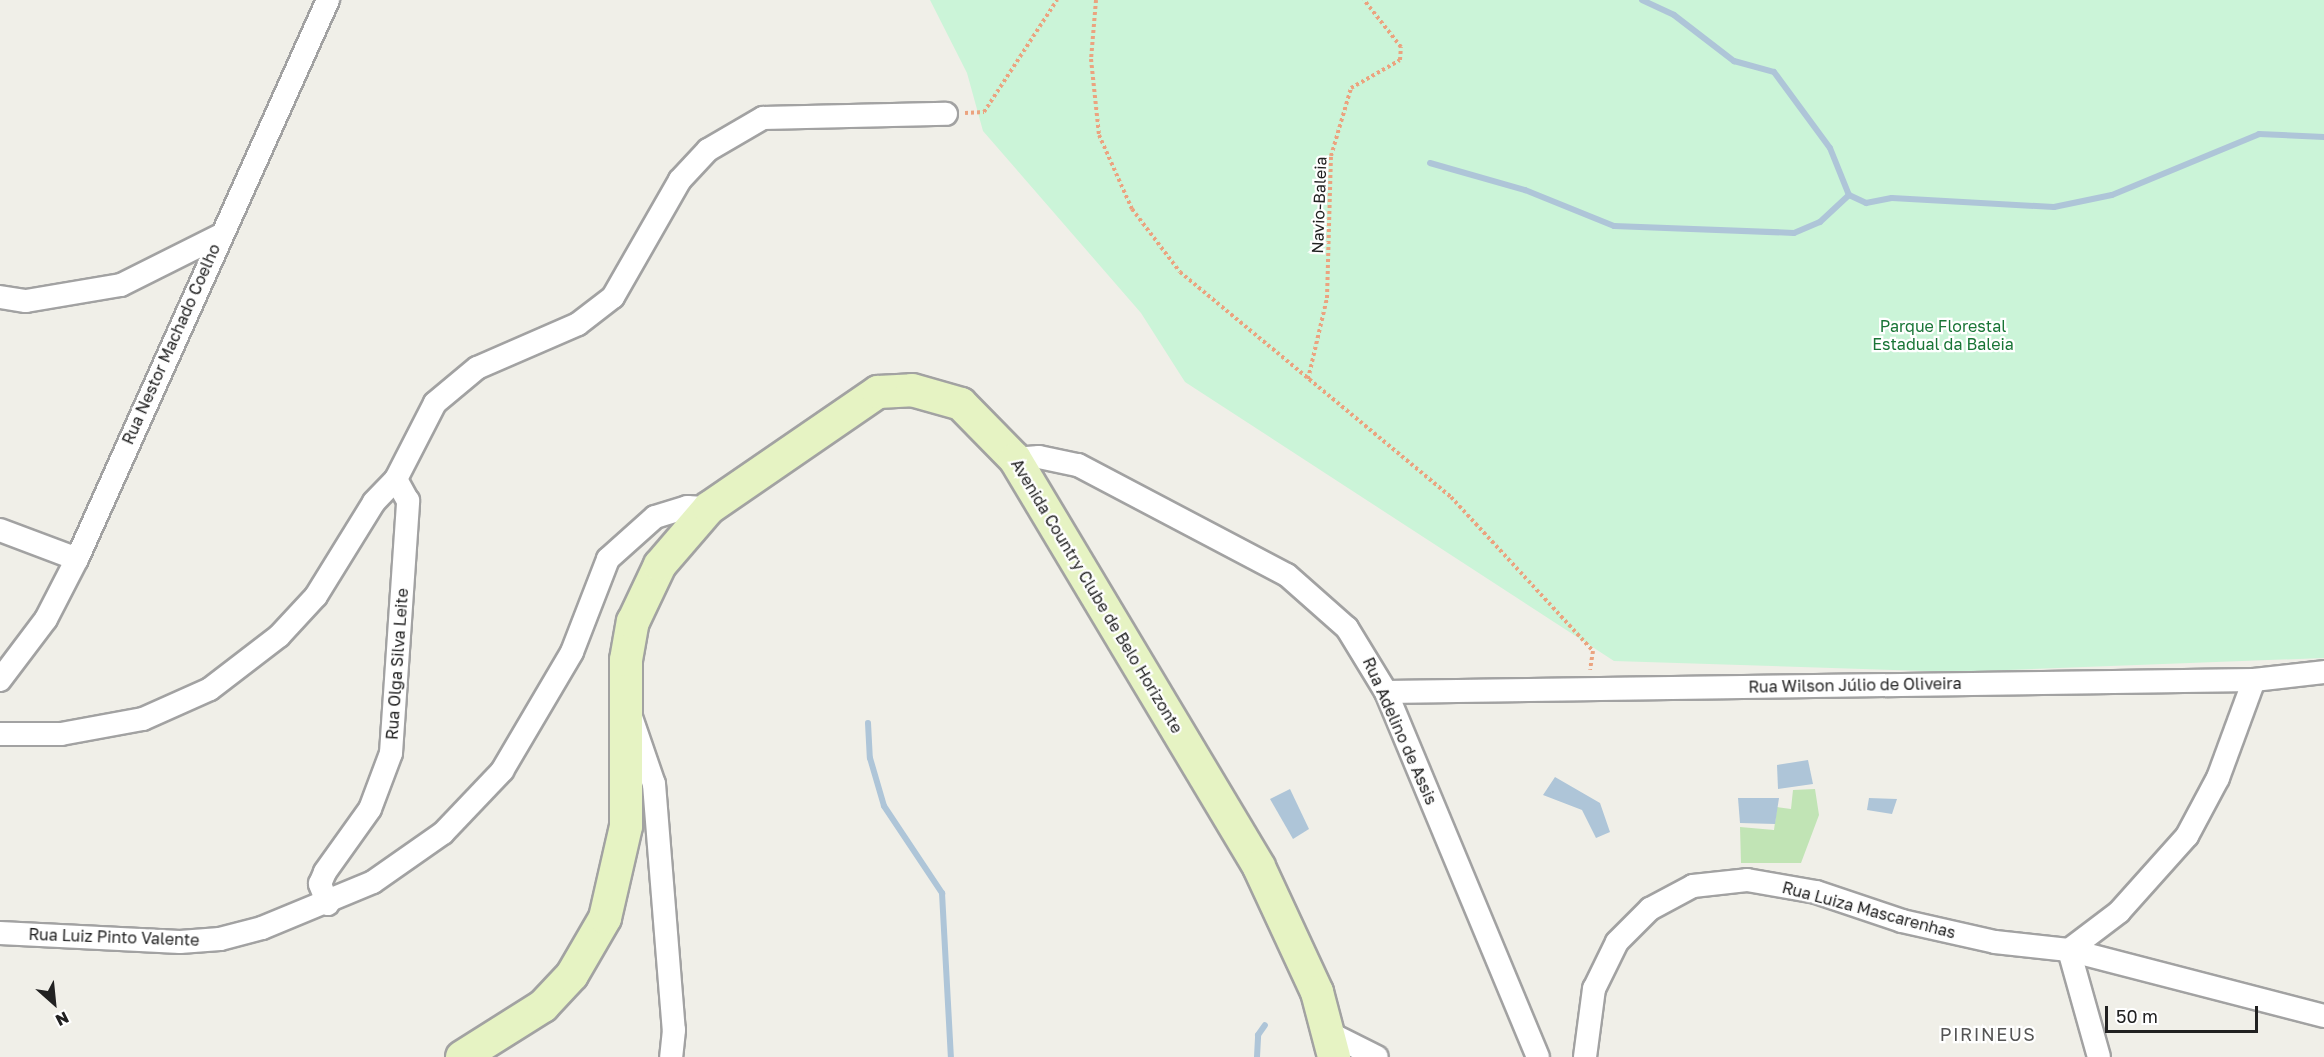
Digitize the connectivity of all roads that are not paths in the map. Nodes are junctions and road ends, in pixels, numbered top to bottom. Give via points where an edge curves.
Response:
1 (328, 0) edge
2 (946, 114) road end
3 (219, 236) junction
4 (0, 297) edge
5 (1015, 459) junction
6 (396, 479) junction
7 (709, 508) junction
8 (0, 530) edge
9 (77, 559) junction
10 (2324, 672) edge
11 (0, 680) edge
12 (2254, 680) junction
13 (1386, 692) junction
14 (625, 698) junction
15 (0, 734) edge
16 (328, 904) junction
17 (0, 933) edge
18 (2069, 950) junction
19 (2324, 1016) edge
20 (1332, 1046) edge
21 (462, 1057) edge
22 (671, 1057) edge
23 (1377, 1057) edge
24 (1538, 1057) edge
25 (1585, 1057) edge
26 (2098, 1057) edge

1 - 3 street, Rua Nestor Machado Coelho
2 - 6 street via 763,118 708,150 680,180 613,297 578,324 477,368 452,385 414,437
3 - 4 street via 121,285 26,301
3 - 9 street, Rua Nestor Machado Coelho
5 - 7 street, Avenida Country Clube de Belo Horizonte via 961,404 930,392 878,392
5 - 13 street, Rua Adelino de Assis via 1040,457 1078,465 1287,575 1347,628
5 - 20 street, Avenida Country Clube de Belo Horizonte via 1259,867
6 - 15 street via 384,488 315,597 279,636 210,689 142,719 102,729
6 - 16 street, Rua Olga Silva Leite via 408,501 391,753 370,809 325,872 320,884
7 - 14 street, Avenida Country Clube de Belo Horizonte via 660,565 633,622
7 - 16 street, Rua Luiz Pinto Valente via 687,507 655,518 622,543 608,558 549,697 502,771 443,833 373,882
8 - 9 street
9 - 11 street, Rua Nestor Machado Coelho via 46,619
10 - 12 street, Rua Wilson Júlio de Oliveira
12 - 13 street, Rua Wilson Júlio de Oliveira
12 - 18 street via 2218,778 2187,836 2126,905
13 - 24 street, Rua Adelino de Assis
14 - 21 street, Avenida Country Clube de Belo Horizonte via 626,826 605,918 572,975 543,1006
14 - 22 street via 654,784 674,1030
16 - 17 street, Rua Luiz Pinto Valente via 262,928 210,939
18 - 19 street, Rua Luiza Mascarenhas
18 - 25 street, Rua Luiza Mascarenhas via 1984,939 1902,921 1816,892 1758,882 1693,886 1650,909 1617,942 1594,989
18 - 26 street
20 - 23 street

